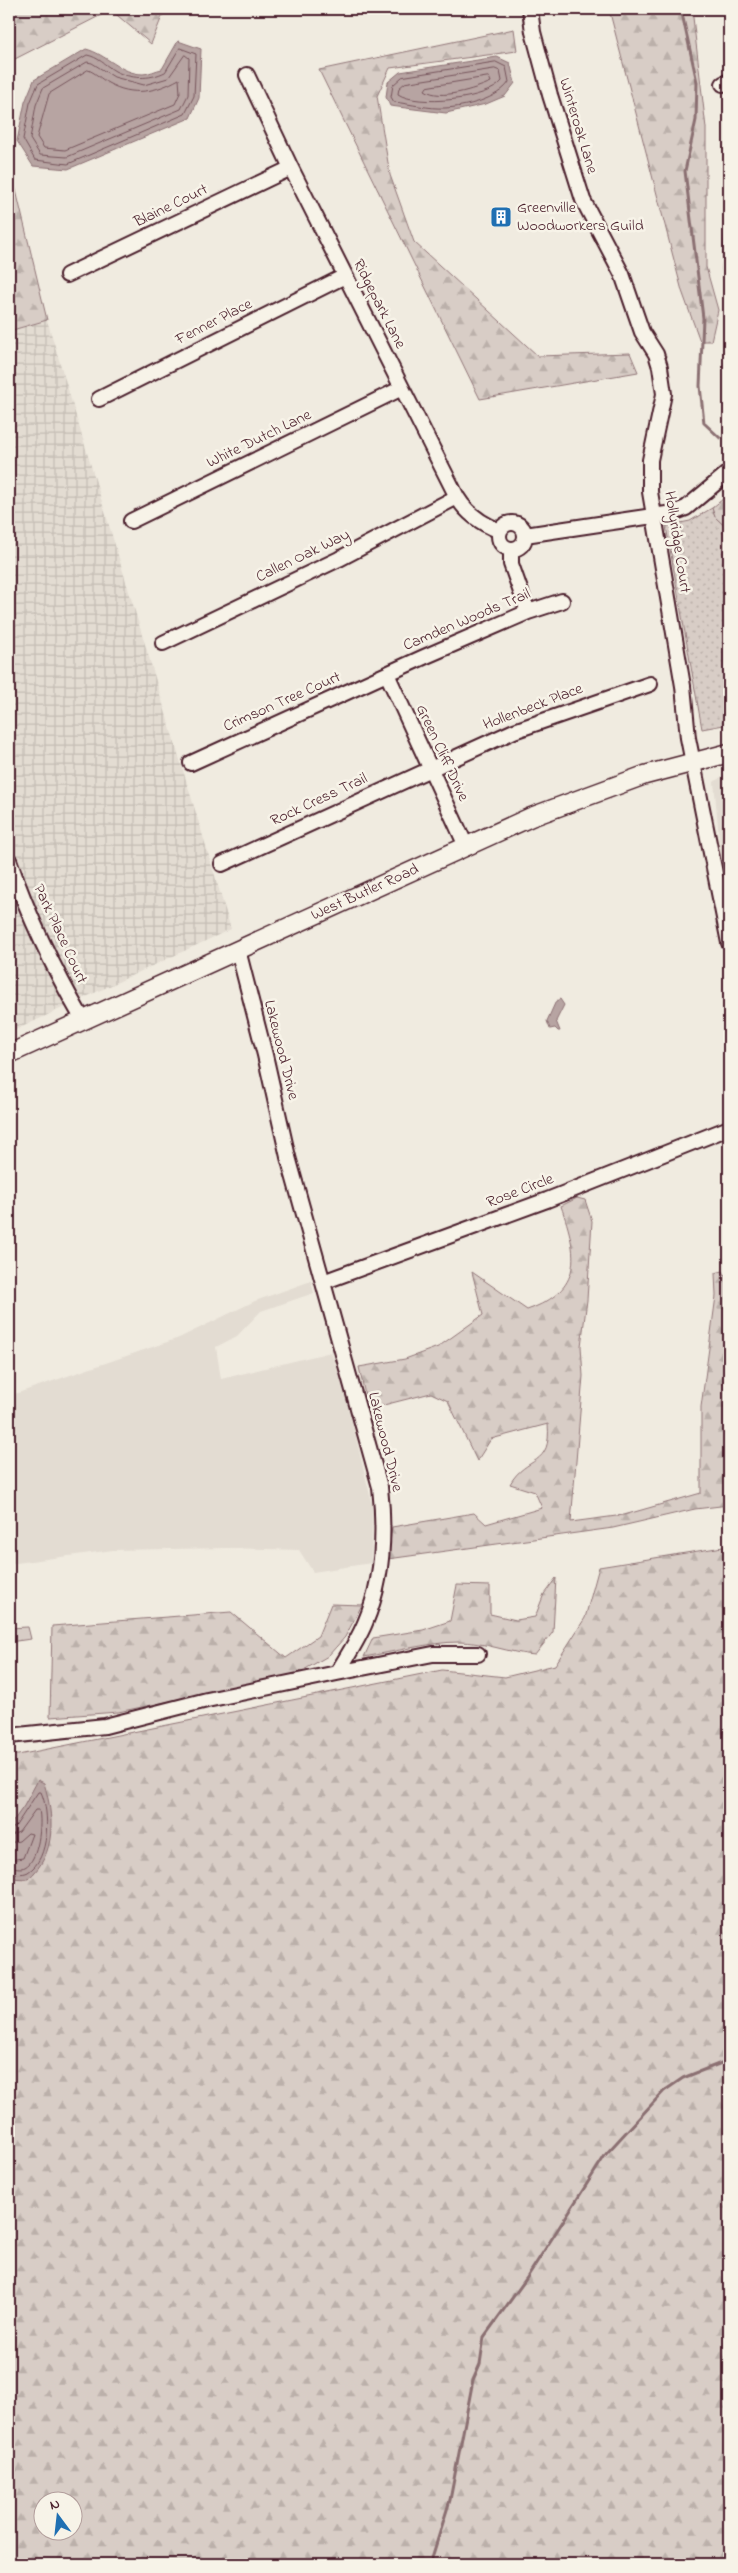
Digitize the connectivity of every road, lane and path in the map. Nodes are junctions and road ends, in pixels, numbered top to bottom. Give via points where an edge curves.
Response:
1 (530, 9) edge
2 (246, 75) dead end
3 (290, 168) junction
4 (67, 275) dead end
5 (345, 276) junction
6 (642, 332) joint
7 (402, 388) junction
8 (98, 399) dead end
9 (729, 472) edge
10 (457, 497) junction
11 (654, 517) junction
12 (131, 521) dead end
13 (500, 531) junction
14 (525, 535) junction
15 (511, 549) junction
16 (562, 601) dead end
17 (528, 612) junction
18 (163, 644) dead end
19 (387, 674) junction
20 (650, 684) dead end
21 (729, 753) edge
22 (191, 763) dead end
23 (693, 763) junction
24 (430, 768) junction
25 (466, 846) junction
26 (9, 860) edge
27 (222, 864) dead end
28 (729, 943) edge
29 (238, 950) junction
30 (84, 1020) junction
31 (9, 1054) edge
32 (729, 1128) edge
33 (322, 1282) junction
34 (478, 1654) dead end
35 (337, 1673) junction
36 (9, 1736) edge

1 - 6 street, Winteroak Lane via 550,95 583,200 622,274
2 - 3 street, Ridgepark Lane
3 - 4 street, Blaine Court
3 - 5 street, Ridgepark Lane
5 - 7 street, Ridgepark Lane
5 - 8 street, Fenner Place
6 - 11 street, Hollyridge Court via 656,354 663,381 662,409 650,460
7 - 10 street, Ridgepark Lane
7 - 12 street, White Dutch Lane
9 - 11 street via 686,508
10 - 13 street, Ridgepark Lane via 464,509 486,526
10 - 18 street, Callen Oak Way via 339,559
11 - 14 street
11 - 23 street, Hollyridge Court
13 - 14 street via 512,522 520,525
13 - 15 street via 500,542
14 - 15 street via 522,544
15 - 17 street via 511,564
16 - 17 street, Camden Woods Trail
17 - 19 street, Camden Woods Trail
19 - 22 street, Crimson Tree Court
19 - 24 street, Green Cliff Drive
20 - 24 street, Hollenbeck Place via 514,731
21 - 23 main road, West Butler Road
23 - 25 main road, West Butler Road via 589,794
23 - 28 street, Hollyridge Court
24 - 25 street, Green Cliff Drive
24 - 27 street, Rock Cress Trail
25 - 29 main road, West Butler Road
26 - 30 street, Park Place Court via 17,885 58,974
29 - 30 main road, West Butler Road
29 - 33 street, Lakewood Drive
30 - 31 main road, West Butler Road
32 - 33 street, Rose Circle via 547,1200
33 - 35 street, Lakewood Drive via 374,1462 382,1512 381,1552 373,1598 365,1624
34 - 35 street via 434,1654
35 - 36 street via 104,1726

